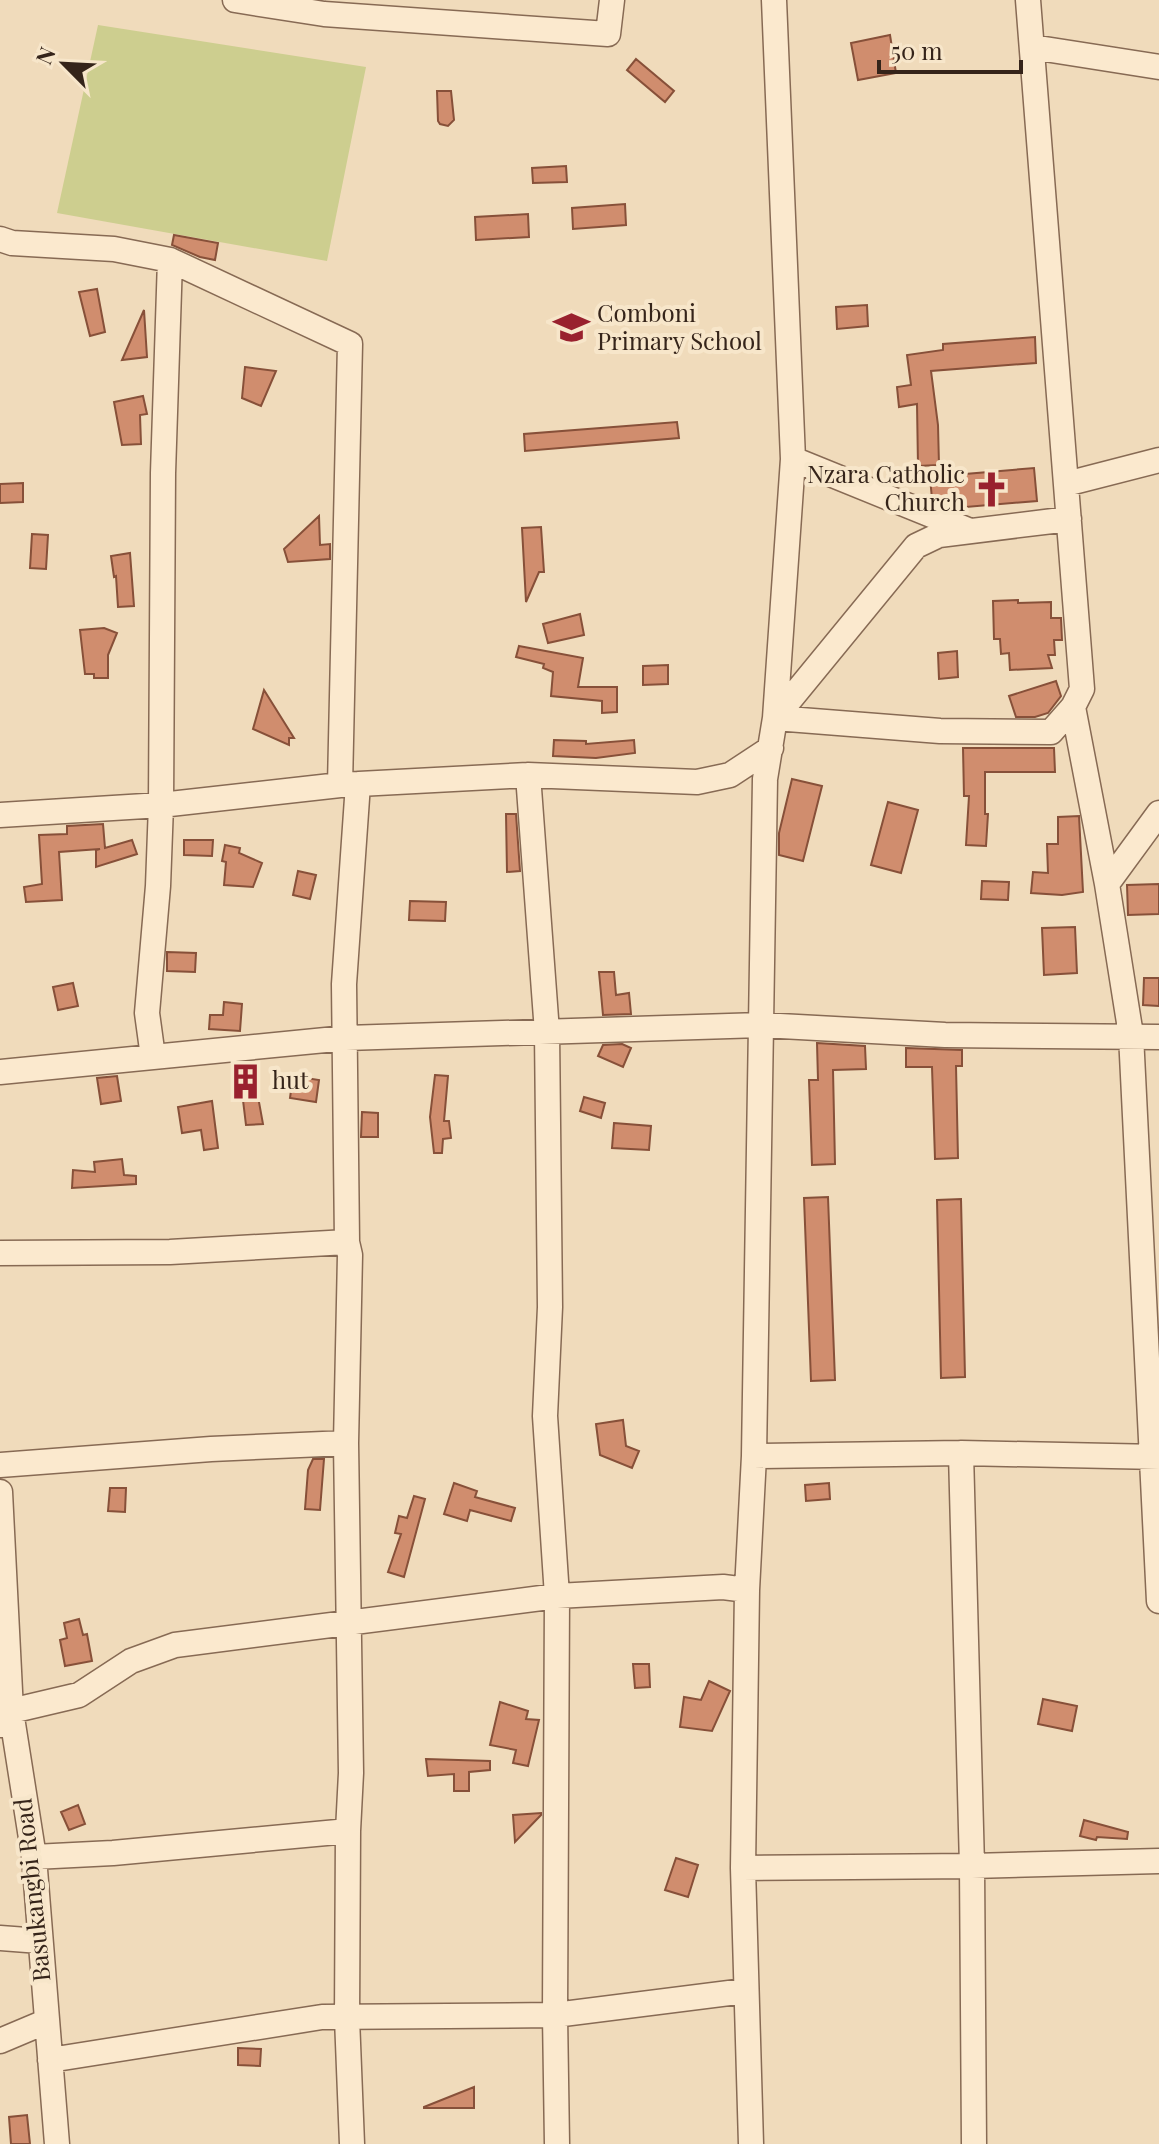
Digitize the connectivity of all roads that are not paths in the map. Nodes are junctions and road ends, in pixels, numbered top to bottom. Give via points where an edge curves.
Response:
1 (235, 0) edge
2 (612, 0) edge
3 (774, 0) edge
4 (1028, 0) edge
5 (326, 7) edge
6 (1032, 47) junction
7 (1159, 67) edge
8 (0, 239) edge
9 (170, 260) junction
10 (793, 459) junction
11 (1159, 460) edge
12 (1066, 484) junction
13 (1069, 519) junction
14 (971, 532) junction
15 (1073, 707) junction
16 (775, 718) junction
17 (771, 748) junction
18 (528, 775) junction
19 (349, 785) junction
20 (161, 805) junction
21 (1159, 813) edge
22 (0, 815) edge
23 (1107, 884) junction
24 (761, 1025) junction
25 (547, 1032) junction
26 (1131, 1035) junction
27 (1159, 1037) edge
28 (346, 1038) junction
29 (153, 1057) junction
30 (0, 1072) edge
31 (347, 1242) junction
32 (0, 1253) edge
33 (346, 1443) junction
34 (961, 1453) junction
35 (754, 1456) junction
36 (1156, 1457) edge
37 (0, 1465) edge
38 (0, 1492) edge
39 (747, 1590) junction
40 (557, 1596) junction
41 (1159, 1601) edge
42 (350, 1622) junction
43 (5, 1718) edge
44 (348, 1831) junction
45 (34, 1857) junction
46 (1159, 1861) edge
47 (972, 1866) junction
48 (743, 1868) junction
49 (0, 1938) edge
50 (40, 1941) junction
51 (745, 1991) junction
52 (555, 2015) junction
53 (347, 2018) junction
54 (45, 2022) junction
55 (0, 2041) edge
56 (50, 2060) junction
57 (57, 2144) edge
58 (352, 2144) edge
59 (557, 2144) edge
60 (751, 2144) edge
61 (974, 2144) edge

1 - 5 street
2 - 5 street via 608,34
3 - 10 street
4 - 6 street
6 - 7 street
6 - 12 street
8 - 9 street via 114,249
9 - 19 street via 350,344
9 - 20 street
10 - 14 street
10 - 16 street
11 - 12 street
12 - 13 street
13 - 14 street
13 - 15 street via 1082,689
14 - 16 street via 939,535 916,546
15 - 16 street via 1051,732 940,731
15 - 23 street
16 - 17 street
17 - 18 street via 730,775 697,782
17 - 24 street via 765,779
18 - 19 street
18 - 25 street
19 - 20 street
19 - 28 street
20 - 22 street
20 - 29 street via 147,1013
21 - 23 street
23 - 26 street
24 - 25 street
24 - 26 street via 945,1035
24 - 35 street
25 - 28 street
25 - 40 street via 550,1307 545,1416
26 - 27 street
26 - 36 street
28 - 29 street
28 - 31 street
29 - 30 street
31 - 32 street via 170,1252
31 - 33 street
33 - 37 street
33 - 42 street
34 - 35 street
34 - 36 street
34 - 47 street
35 - 39 street
36 - 41 street
38 - 43 street, Basukangbi Road
39 - 40 street
39 - 48 street
40 - 42 street
40 - 52 street
42 - 43 street via 175,1645 131,1661 79,1695
42 - 44 street
43 - 45 street, Basukangbi Road
44 - 45 street
44 - 53 street
45 - 50 street, Basukangbi Road
46 - 47 street
47 - 48 street
47 - 61 street
48 - 51 street
49 - 50 street
50 - 54 street, Basukangbi Road
51 - 52 street
51 - 60 street
52 - 53 street
52 - 59 street
53 - 56 street via 322,2017
53 - 58 street
54 - 55 street
54 - 56 street, Basukangbi Road
56 - 57 street, Basukangbi Road

